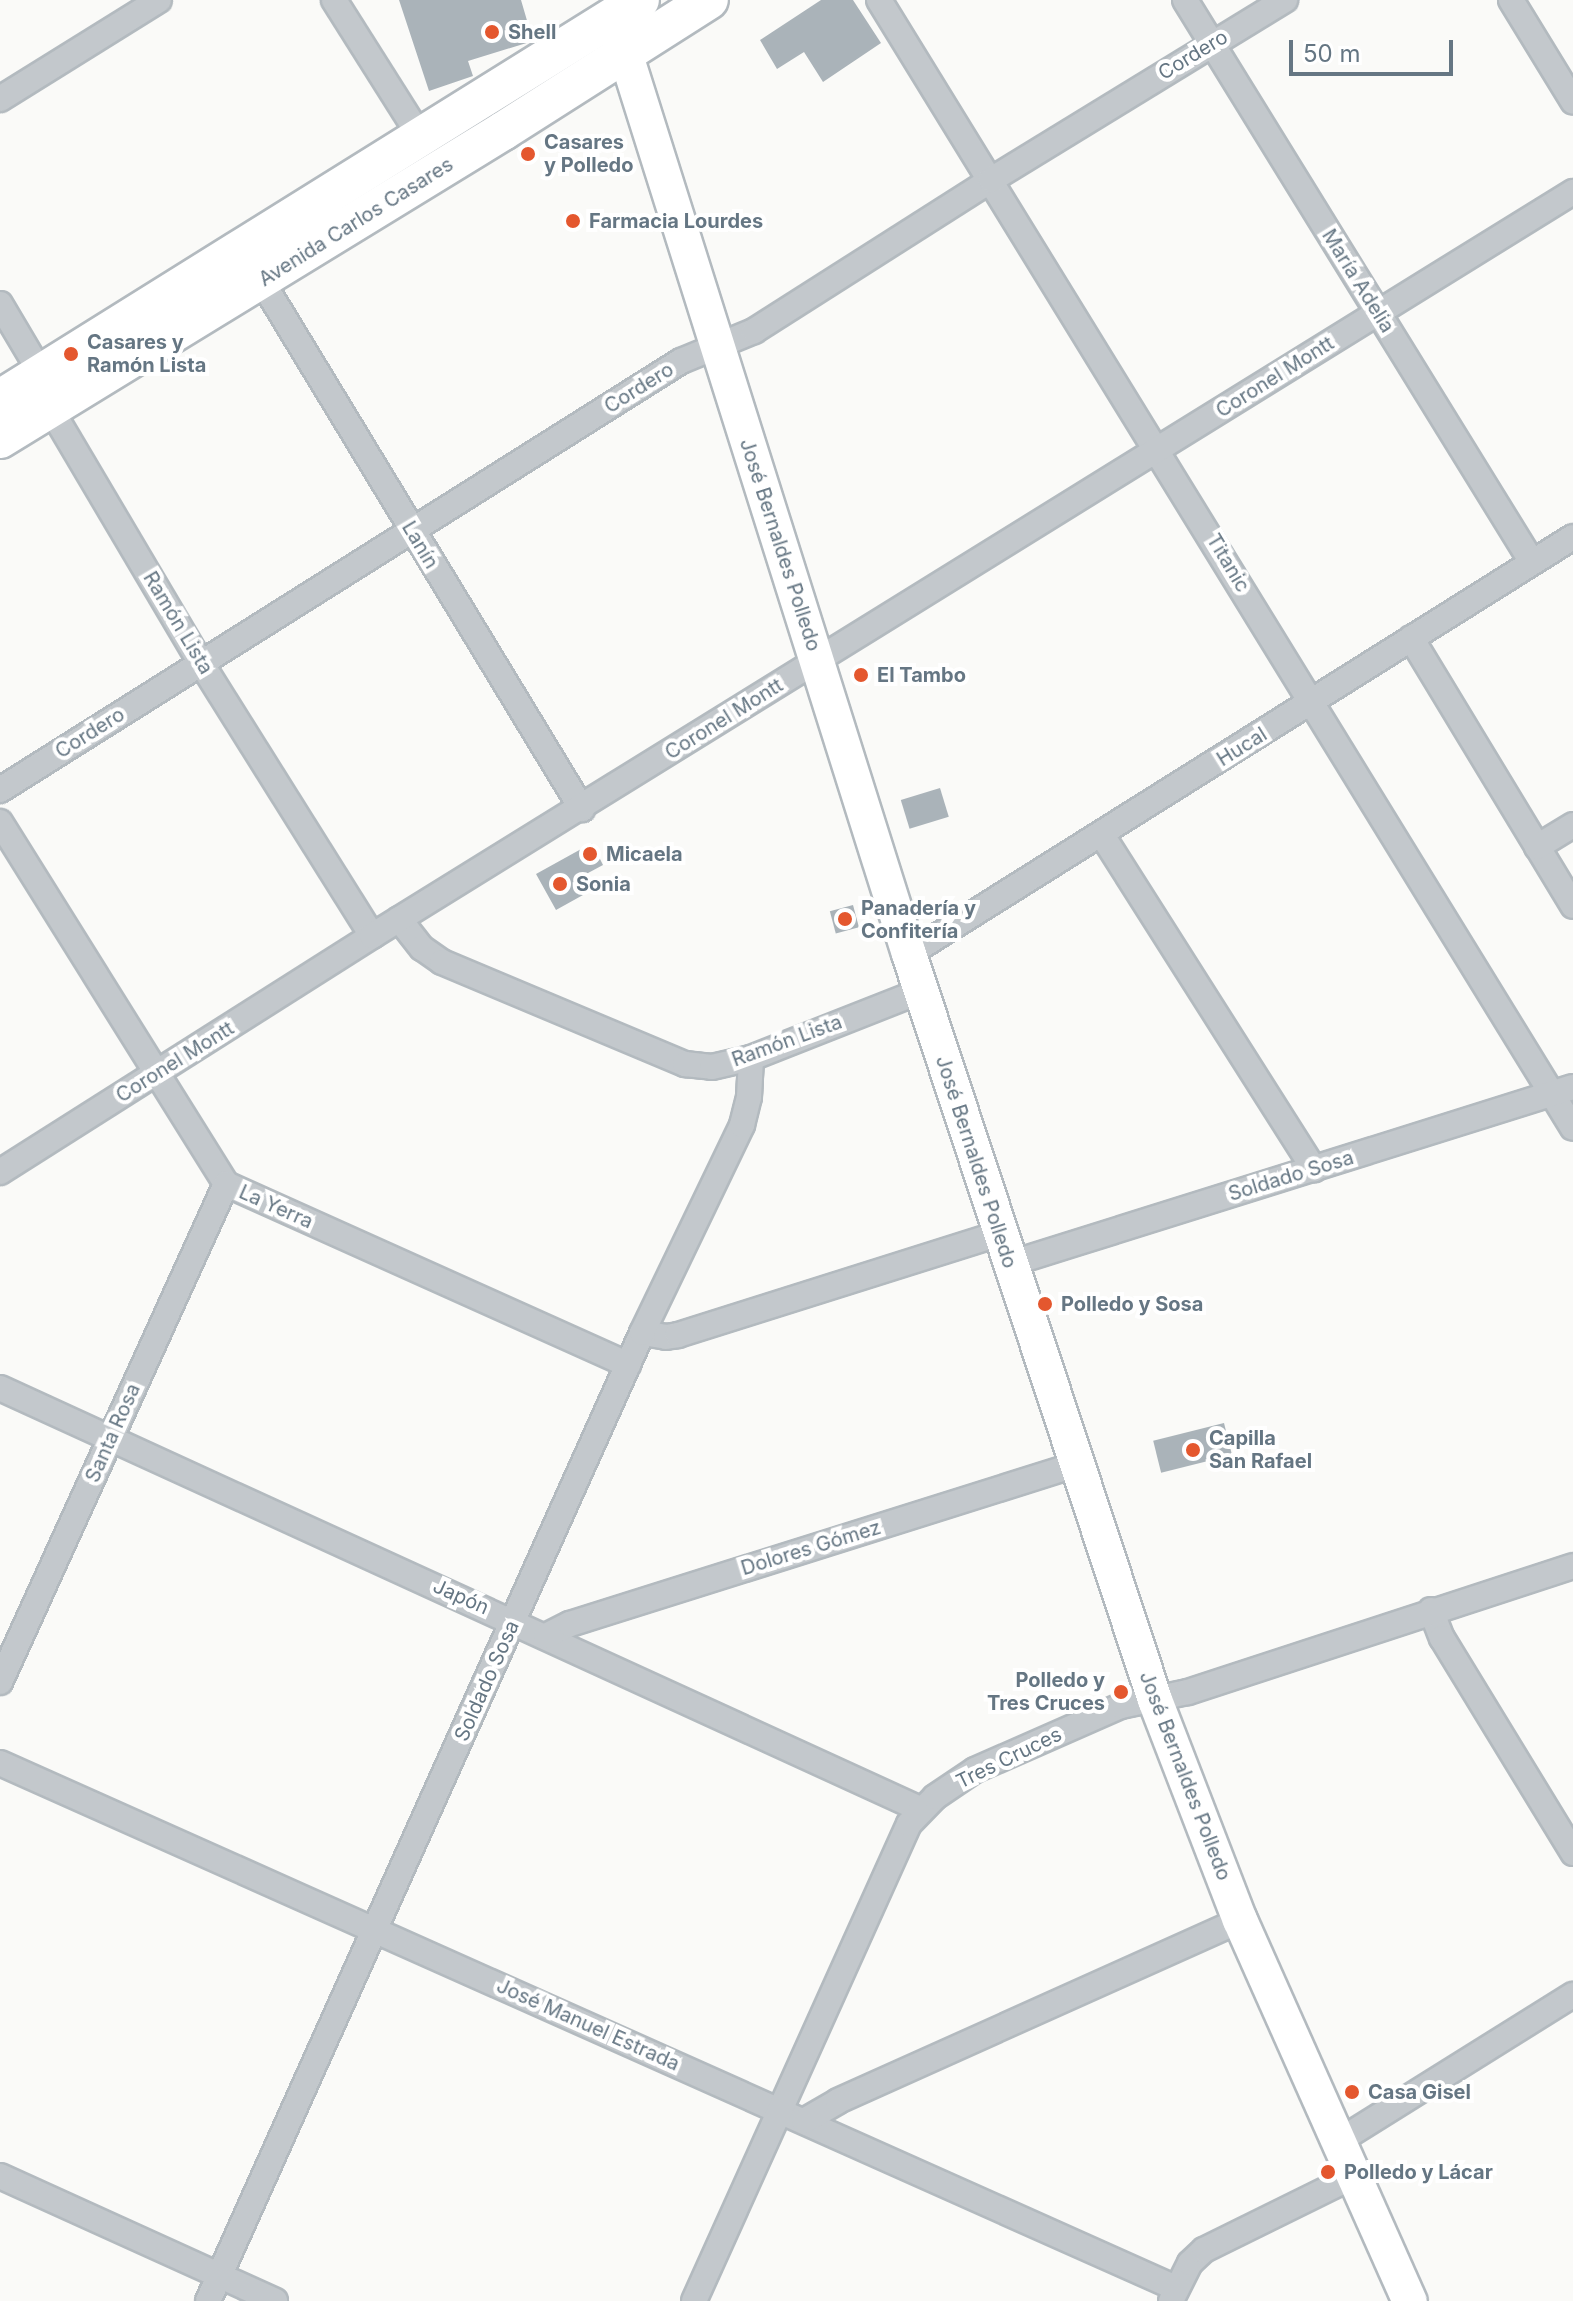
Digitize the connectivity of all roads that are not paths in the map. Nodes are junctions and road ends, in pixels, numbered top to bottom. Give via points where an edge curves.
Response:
1 (159, 0) edge
2 (334, 0) edge
3 (709, 0) edge
4 (879, 0) edge
5 (1185, 0) edge
6 (1285, 0) edge
7 (1511, 0) edge
8 (620, 5) edge
9 (1212, 43) junction
10 (625, 54) junction
11 (0, 99) edge
12 (1573, 101) edge
13 (420, 136) junction
14 (991, 180) junction
15 (1573, 192) edge
16 (261, 280) junction
17 (0, 304) edge
18 (1378, 313) junction
19 (717, 347) junction
20 (46, 391) junction
21 (0, 399) edge
22 (0, 439) edge
23 (1159, 450) junction
24 (410, 530) junction
25 (1573, 537) edge
26 (1532, 562) junction
27 (1411, 638) junction
28 (817, 660) junction
29 (201, 663) junction
30 (1312, 702) junction
31 (0, 790) edge
32 (582, 809) junction
33 (0, 822) edge
34 (1573, 825) edge
35 (1102, 835) junction
36 (1537, 847) junction
37 (1573, 906) edge
38 (399, 919) junction
39 (372, 936) junction
40 (909, 954) junction
41 (921, 991) junction
42 (751, 1058) junction
43 (157, 1073) junction
44 (1563, 1091) edge
45 (1573, 1128) edge
46 (1314, 1169) junction
47 (0, 1172) edge
48 (226, 1184) junction
49 (1004, 1249) junction
50 (642, 1333) junction
51 (628, 1365) junction
52 (0, 1388) edge
53 (111, 1438) junction
54 (1078, 1464) junction
55 (1573, 1566) edge
56 (1431, 1610) junction
57 (514, 1621) junction
58 (546, 1636) junction
59 (0, 1682) edge
60 (1155, 1700) junction
61 (0, 1763) edge
62 (920, 1809) junction
63 (1573, 1853) edge
64 (1240, 1920) junction
65 (377, 1931) junction
66 (1573, 1995) edge
67 (780, 2111) junction
68 (804, 2121) junction
69 (1339, 2141) junction
70 (0, 2176) edge
71 (1354, 2176) junction
72 (220, 2275) junction
73 (1173, 2294) edge
74 (208, 2301) edge
75 (275, 2301) edge
76 (694, 2301) edge
77 (1410, 2301) edge

1 - 11 street
2 - 13 street
3 - 10 main road, Avenida Carlos Casares
4 - 14 street, Titanic
5 - 9 street, María Adelia
6 - 9 street, Cordero
7 - 12 street
8 - 10 main road, José Bernaldes Polledo
8 - 13 main road, Avenida Carlos Casares
9 - 14 street, Cordero
9 - 18 street, María Adelia
10 - 16 main road, Avenida Carlos Casares
10 - 19 main road, José Bernaldes Polledo
13 - 20 main road, Avenida Carlos Casares
14 - 19 street, Cordero via 754,331
14 - 23 street, Titanic
15 - 18 street, Coronel Montt
16 - 20 main road, Avenida Carlos Casares
16 - 24 street, Lanín
17 - 20 street, Ramón Lista
18 - 23 street, Coronel Montt
18 - 26 street, María Adelia
19 - 24 street, Cordero via 681,361
19 - 28 main road, José Bernaldes Polledo
20 - 21 main road, Avenida Carlos Casares
20 - 22 main road, Avenida Carlos Casares
20 - 29 street, Ramón Lista
23 - 28 street, Coronel Montt
23 - 30 street, Titanic
24 - 29 street, Cordero
24 - 32 street, Lanín
25 - 26 street, Hucal
26 - 27 street, Hucal
27 - 30 street, Hucal
27 - 36 street
28 - 32 street, Coronel Montt
28 - 40 main road, José Bernaldes Polledo
29 - 31 street, Cordero
29 - 39 street, Ramón Lista
30 - 35 street, Hucal
30 - 44 street, Titanic
32 - 38 street, Coronel Montt
33 - 43 street, La Yerra
34 - 36 street
35 - 40 street, Hucal
35 - 46 street
36 - 37 street
38 - 39 street, Coronel Montt
38 - 42 street, Ramón Lista via 422,948 442,962 685,1064 712,1067
39 - 43 street, Coronel Montt
40 - 41 main road, José Bernaldes Polledo
41 - 42 street, Ramón Lista
41 - 49 main road, José Bernaldes Polledo
42 - 50 street, Soldado Sosa via 742,1125
43 - 47 street, Coronel Montt
43 - 48 street, La Yerra
44 - 45 street, Titanic
44 - 46 street, Soldado Sosa
46 - 49 street, Soldado Sosa
48 - 51 street, La Yerra
48 - 53 street, Santa Rosa
49 - 50 street, Soldado Sosa via 678,1335
49 - 54 main road, José Bernaldes Polledo
50 - 51 street, Soldado Sosa
51 - 57 street, Soldado Sosa
52 - 53 street, Japón
53 - 57 street, Japón
53 - 59 street, Santa Rosa
54 - 58 street, Dolores Gómez via 570,1624
54 - 60 main road, José Bernaldes Polledo
55 - 56 street, Tres Cruces
56 - 60 street, Tres Cruces
56 - 63 street via 1442,1638
57 - 58 street, Japón
57 - 65 street, Soldado Sosa
58 - 62 street, Japón
60 - 62 street, Tres Cruces via 1105,1712 975,1770
60 - 64 main road, José Bernaldes Polledo
61 - 65 street, José Manuel Estrada
62 - 67 street, Tres Cruces
64 - 68 street
64 - 69 main road, José Bernaldes Polledo
65 - 67 street, José Manuel Estrada
65 - 72 street, Soldado Sosa
66 - 69 street
67 - 68 street, José Manuel Estrada
67 - 76 street, Tres Cruces
68 - 73 street, José Manuel Estrada
69 - 71 main road, José Bernaldes Polledo
70 - 72 street
71 - 73 street via 1204,2250
71 - 77 main road, José Bernaldes Polledo
72 - 74 street, Soldado Sosa
72 - 75 street

